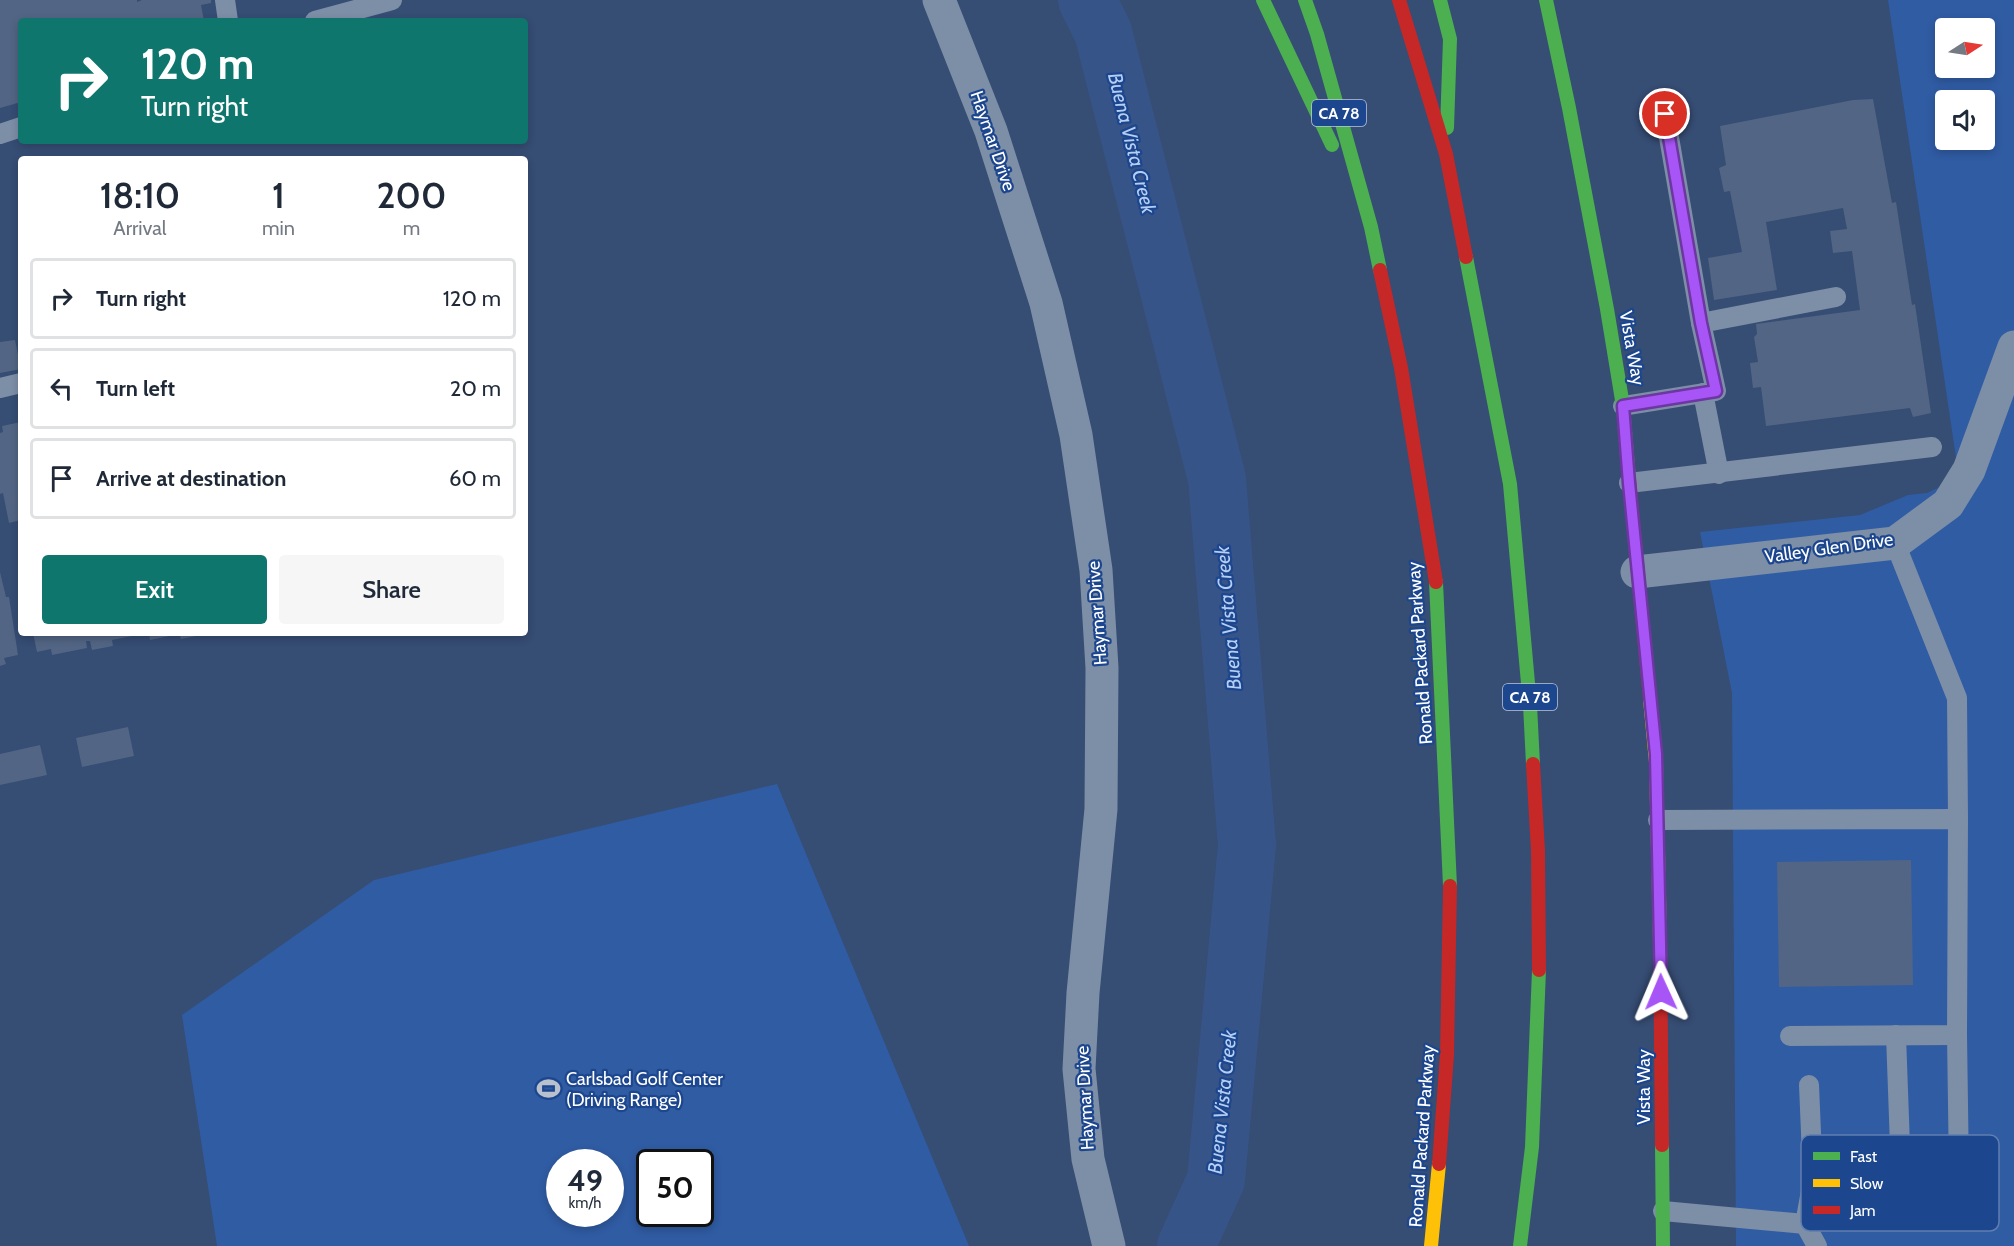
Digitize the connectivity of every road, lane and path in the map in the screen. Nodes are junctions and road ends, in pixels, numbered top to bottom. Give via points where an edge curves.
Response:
1 (225, 0) edge
2 (392, 0) edge
3 (939, 0) edge
4 (1263, 0) edge
5 (1305, 0) edge
6 (1399, 0) edge
7 (1440, 0) edge
8 (1546, 0) edge
9 (228, 18) edge
10 (326, 18) edge
11 (1665, 114) dead end
12 (18, 128) edge
13 (0, 134) edge
14 (1446, 154) junction
15 (1371, 227) junction
16 (1836, 297) dead end
17 (1701, 323) junction
18 (2014, 347) edge
19 (18, 384) edge
20 (0, 388) edge
21 (1703, 393) junction
22 (1623, 406) junction
23 (1932, 447) dead end
24 (1719, 474) junction
25 (1629, 483) junction
26 (1895, 543) junction
27 (1637, 572) junction
28 (1958, 819) junction
29 (1658, 820) junction
30 (1896, 1035) junction
31 (1957, 1035) junction
32 (1790, 1036) dead end
33 (1809, 1085) dead end
34 (1811, 1135) edge
35 (1900, 1135) edge
36 (1958, 1135) edge
37 (1663, 1211) junction
38 (1801, 1224) edge
39 (1809, 1231) edge
40 (1108, 1244) edge
41 (1431, 1246) edge
42 (1520, 1246) edge
43 (1663, 1246) edge
44 (1817, 1246) edge

1 - 9 lane
2 - 10 lane
3 - 40 street, Haymar Drive via 991,131 1046,303 1076,435 1096,570 1102,668 1101,809 1079,1069 1088,1159
4 - 15 main road
5 - 15 main road, Ronald Packard Parkway / CA 78
6 - 14 main road, CA 78
7 - 14 main road via 1450,39
8 - 22 main road, Vista Way
11 - 17 lane
12 - 13 lane
14 - 42 main road, CA 78 via 1510,484 1530,705 1538,851 1539,1000 1532,1147
15 - 41 main road, Ronald Packard Parkway / CA 78 via 1401,368 1437,589 1450,880 1447,1055
16 - 17 lane
17 - 21 lane via 1716,391
18 - 26 street, Valley Glen Drive via 1969,470 1948,504
19 - 20 lane
21 - 22 lane
21 - 24 lane
22 - 25 main road, Vista Way
23 - 24 lane
24 - 25 lane
25 - 27 main road, Vista Way
26 - 27 street, Valley Glen Drive
26 - 28 lane via 1957,698
27 - 29 main road, Vista Way via 1656,754
28 - 29 lane
28 - 31 lane
29 - 37 main road, Vista Way
30 - 31 lane
30 - 32 lane
30 - 35 lane
31 - 36 lane
33 - 34 lane
37 - 38 lane
37 - 43 main road, Vista Way
39 - 44 lane

